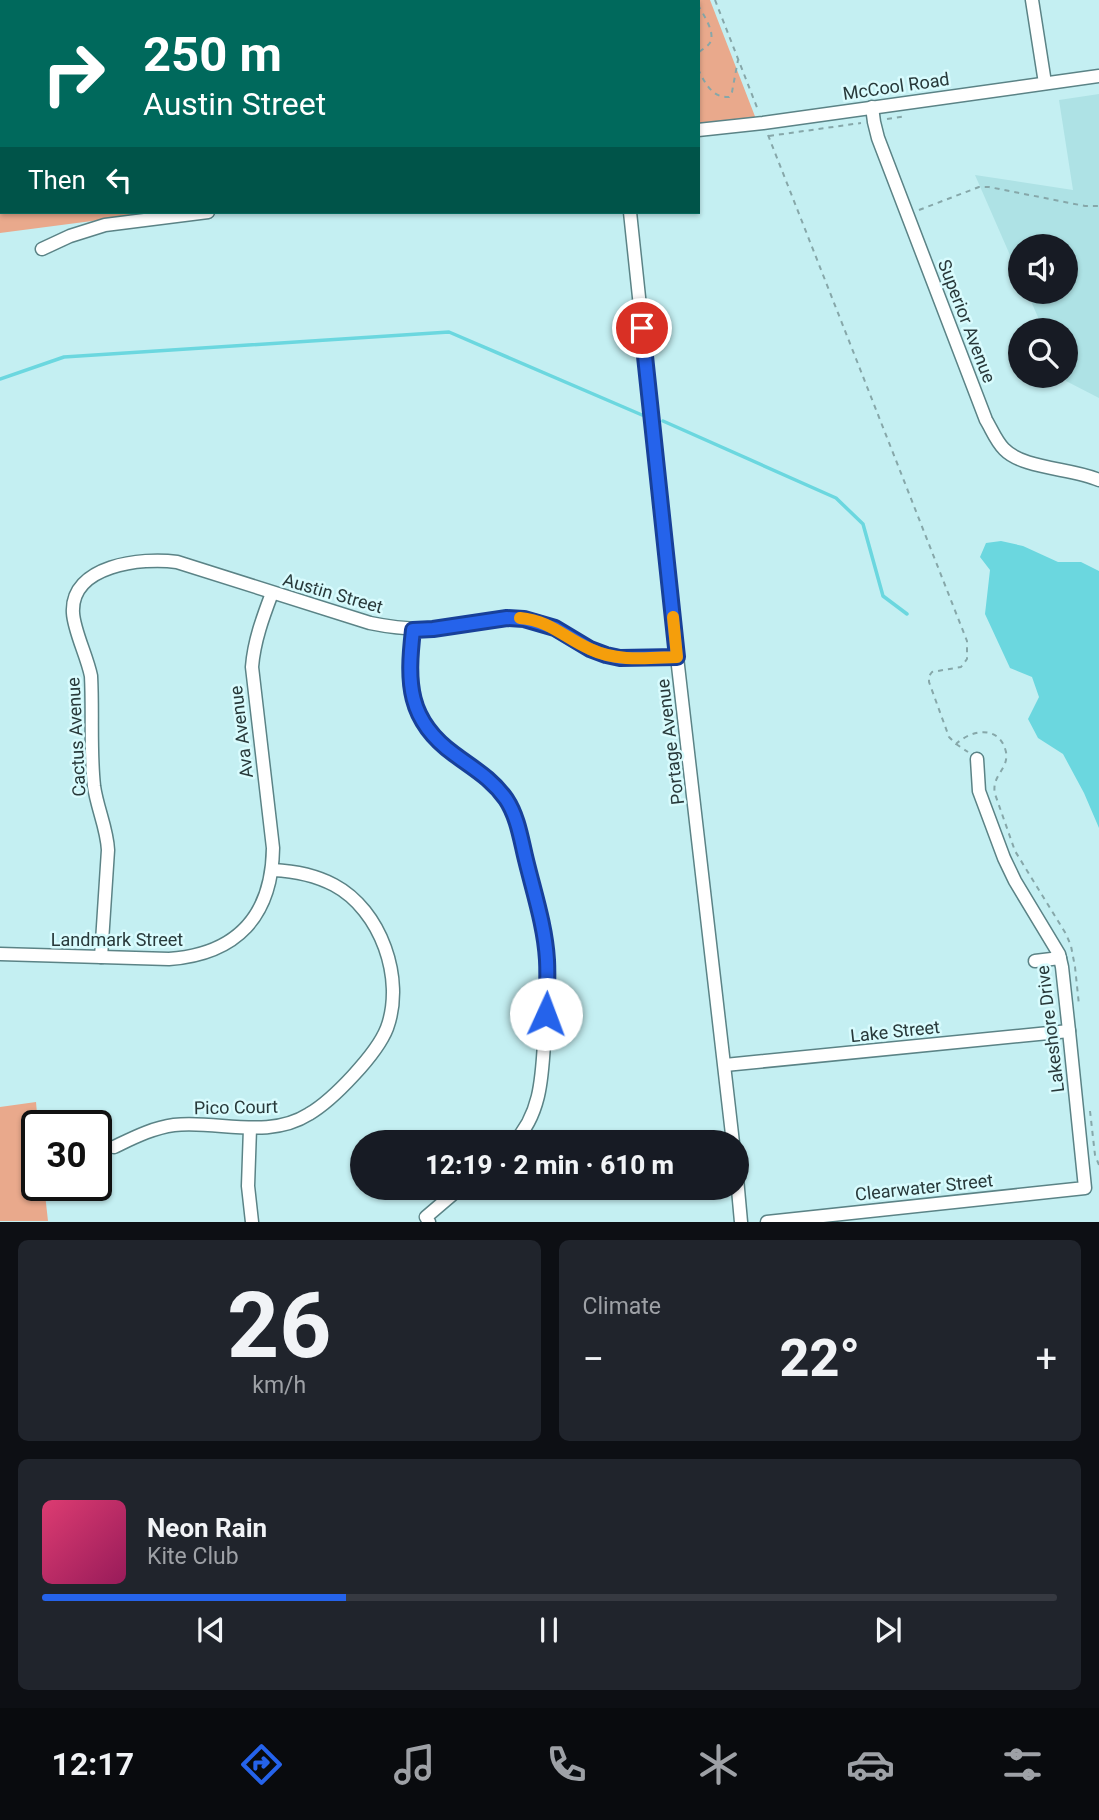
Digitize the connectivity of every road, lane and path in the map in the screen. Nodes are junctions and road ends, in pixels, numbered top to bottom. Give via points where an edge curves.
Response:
1 (715, 0) edge
2 (1032, 0) edge
3 (700, 8) edge
4 (700, 52) edge
5 (738, 60) junction
6 (700, 73) edge
7 (1099, 76) edge
8 (1045, 83) junction
9 (872, 107) junction
10 (763, 123) junction
11 (700, 130) edge
12 (1099, 206) edge
13 (918, 211) dead end
14 (192, 214) edge
15 (630, 214) edge
16 (41, 250) dead end
17 (1099, 480) edge
18 (272, 593) junction
19 (73, 600) joint
20 (413, 630) junction
21 (967, 641) dead end
22 (677, 657) junction
23 (956, 744) dead end
24 (977, 759) joint
25 (273, 870) junction
26 (0, 954) edge
27 (101, 957) junction
28 (1060, 958) junction
29 (1035, 961) dead end
30 (1069, 1031) junction
31 (725, 1065) junction
32 (250, 1128) junction
33 (523, 1130) edge
34 (732, 1130) edge
35 (114, 1147) dead end
36 (1085, 1188) joint
37 (446, 1200) edge
38 (739, 1200) edge
39 (252, 1222) edge
40 (429, 1222) edge
41 (741, 1222) edge
42 (767, 1222) edge

1 - 5 path
2 - 8 street
3 - 4 path via 712,37
5 - 6 path via 729,97 715,95
5 - 10 path
7 - 8 street, McCool Road
8 - 9 street, McCool Road
9 - 10 street, McCool Road
9 - 17 street, Superior Avenue via 878,138 995,437 1016,458
10 - 11 street, McCool Road
10 - 21 path
12 - 13 path via 979,187
14 - 16 street via 105,225
15 - 22 street, Portage Avenue
18 - 19 street, Austin Street via 177,562 147,560 98,574 86,581
18 - 20 street, Austin Street via 370,623
18 - 25 street, Ava Avenue via 252,667
19 - 27 street, Cactus Avenue via 74,622 91,676 93,775 107,836
20 - 22 street, Austin Street via 524,619 555,628 606,655
20 - 33 street via 412,696 429,730 496,785 508,802 543,930 547,991 542,1080
22 - 31 street, Portage Avenue
23 - 24 path
24 - 28 street, Lakeshore Drive via 979,791 1003,858
25 - 27 street, Landmark Street via 254,917 219,947 186,958
25 - 32 street, Pico Court via 317,877 359,904 389,959 393,1007 382,1040 332,1097 292,1122
26 - 27 street, Landmark Street
28 - 29 street
28 - 30 street, Lakeshore Drive
30 - 31 street, Lake Street
30 - 36 street, Lakeshore Drive
31 - 34 street, Portage Avenue
32 - 35 street, Pico Court via 176,1125
32 - 39 street
36 - 42 street, Clearwater Street
37 - 40 street via 426,1217
38 - 41 street

